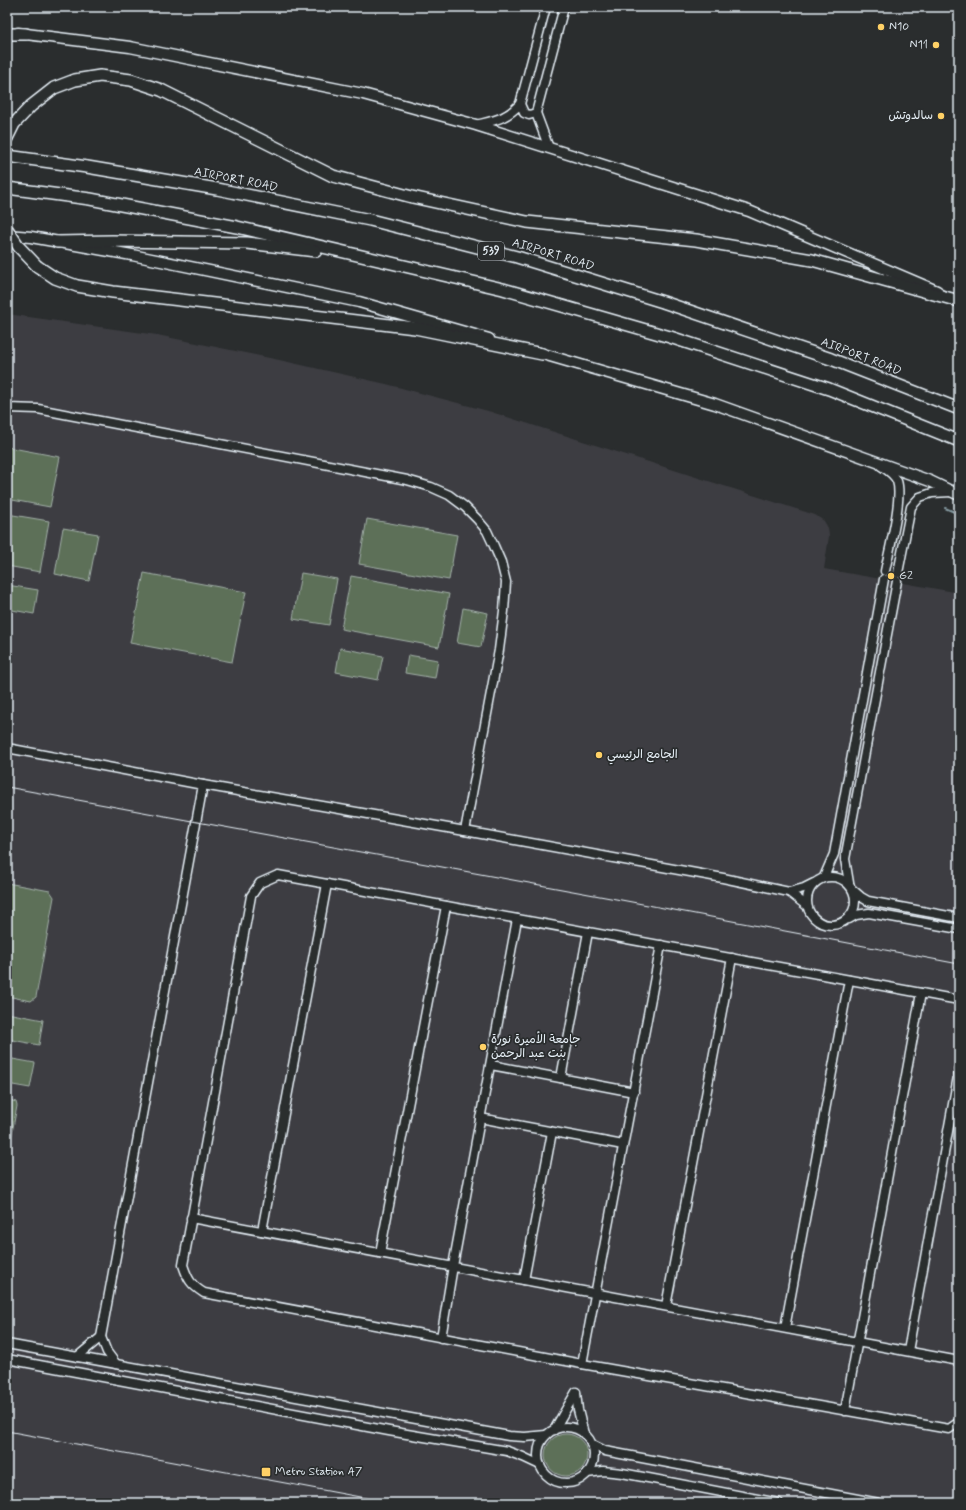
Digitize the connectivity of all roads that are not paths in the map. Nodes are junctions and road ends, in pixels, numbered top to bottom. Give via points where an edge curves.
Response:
1 (546, 7) edge
2 (564, 7) edge
3 (7, 31) edge
4 (7, 34) edge
5 (26, 34) junction
6 (520, 104) junction
7 (536, 113) junction
8 (476, 125) junction
9 (7, 138) edge
10 (549, 148) junction
11 (7, 156) edge
12 (7, 188) edge
13 (7, 229) edge
14 (7, 235) edge
15 (57, 242) junction
16 (372, 258) junction
17 (959, 301) edge
18 (542, 354) junction
19 (7, 408) edge
20 (959, 409) edge
21 (959, 441) edge
22 (872, 460) junction
23 (956, 494) edge
24 (888, 559) junction
25 (900, 562) junction
26 (7, 748) edge
27 (203, 785) junction
28 (465, 831) junction
29 (820, 879) junction
30 (327, 884) junction
31 (851, 887) junction
32 (788, 892) junction
33 (446, 906) junction
34 (807, 906) junction
35 (959, 918) edge
36 (517, 919) junction
37 (849, 919) junction
38 (959, 929) edge
39 (588, 932) junction
40 (661, 945) junction
41 (732, 958) junction
42 (849, 980) junction
43 (921, 993) junction
44 (959, 1000) edge
45 (491, 1065) junction
46 (959, 1071) edge
47 (561, 1078) junction
48 (634, 1092) junction
49 (480, 1118) junction
50 (552, 1132) junction
51 (623, 1145) junction
52 (191, 1218) junction
53 (262, 1231) junction
54 (380, 1253) junction
55 (453, 1266) junction
56 (524, 1280) junction
57 (595, 1293) junction
58 (666, 1306) junction
59 (785, 1328) junction
60 (101, 1337) junction
61 (441, 1338) junction
62 (857, 1342) junction
63 (7, 1344) edge
64 (908, 1351) junction
65 (77, 1357) junction
66 (7, 1360) edge
67 (959, 1361) edge
68 (116, 1364) junction
69 (582, 1364) junction
70 (845, 1411) junction
71 (959, 1422) edge
72 (554, 1430) junction
73 (584, 1434) junction
74 (546, 1435) junction
75 (592, 1444) junction
76 (540, 1465) junction
77 (586, 1473) junction
78 (780, 1503) edge
79 (879, 1503) edge

1 - 6 street
2 - 7 street
3 - 5 main road
4 - 5 highway
5 - 8 main road via 130,47 363,94
6 - 7 street via 524,113
6 - 8 street via 501,119
7 - 10 street
8 - 10 main road
9 - 17 highway via 14,124 31,106 54,88 75,80 100,76 130,80 161,90 333,176 390,192 527,222 696,240 812,260
10 - 17 main road via 749,211
11 - 20 highway, AIRPORT ROAD / 539 via 217,189 370,220 517,257 663,302 831,359
12 - 16 highway via 90,199 238,227
13 - 18 highway, bridge via 19,247 37,266 55,278 77,286 415,328
14 - 15 main road
15 - 16 highway via 247,243
15 - 18 main road via 359,302
16 - 21 highway via 503,289 670,337 829,388
18 - 22 main road via 715,404
19 - 28 street via 38,409 407,480 449,495 465,507 487,531 501,562 506,582 499,650
22 - 23 main road via 930,481
22 - 24 street via 890,472 897,481 900,494
23 - 25 street via 932,493 920,497 911,506
24 - 25 street via 895,563
24 - 29 street via 834,854
25 - 31 street via 845,859
26 - 27 street
27 - 28 street
27 - 60 street
28 - 32 street
29 - 31 street via 837,877
29 - 32 street via 804,888
29 - 34 street via 808,892
30 - 33 street
30 - 52 street via 278,875 260,883 252,896
30 - 53 street
31 - 35 street via 868,901
31 - 37 street via 856,904
32 - 34 street
33 - 36 street
33 - 54 street
34 - 37 street via 815,919 822,923 837,925
36 - 39 street
36 - 45 street
37 - 38 street via 856,915 869,914
39 - 40 street
39 - 47 street
40 - 41 street
40 - 48 street
41 - 42 street
41 - 58 street
42 - 43 street
42 - 59 street
43 - 44 street
43 - 62 street
45 - 47 street
45 - 49 street
46 - 64 street
47 - 48 street
48 - 51 street
49 - 50 street
49 - 55 street
50 - 51 street
50 - 56 street
51 - 57 street
52 - 53 street
52 - 61 street via 183,1265 188,1280 204,1293
53 - 54 street
54 - 55 street
55 - 56 street
55 - 61 street
56 - 57 street
57 - 58 street
57 - 69 street
58 - 59 street
59 - 62 street
60 - 65 street
60 - 68 street via 107,1352
61 - 69 street
62 - 64 street
62 - 70 street
63 - 65 street
64 - 67 street
65 - 68 street
66 - 76 street via 507,1451
68 - 74 street via 509,1436
69 - 70 street
70 - 71 street via 949,1429
72 - 73 street via 570,1427
72 - 73 street via 576,1392
72 - 74 street
73 - 75 street
74 - 76 street via 539,1449
75 - 77 street via 593,1460
75 - 79 street via 605,1451
76 - 77 street via 550,1478 565,1483 573,1482
77 - 78 street via 622,1473

